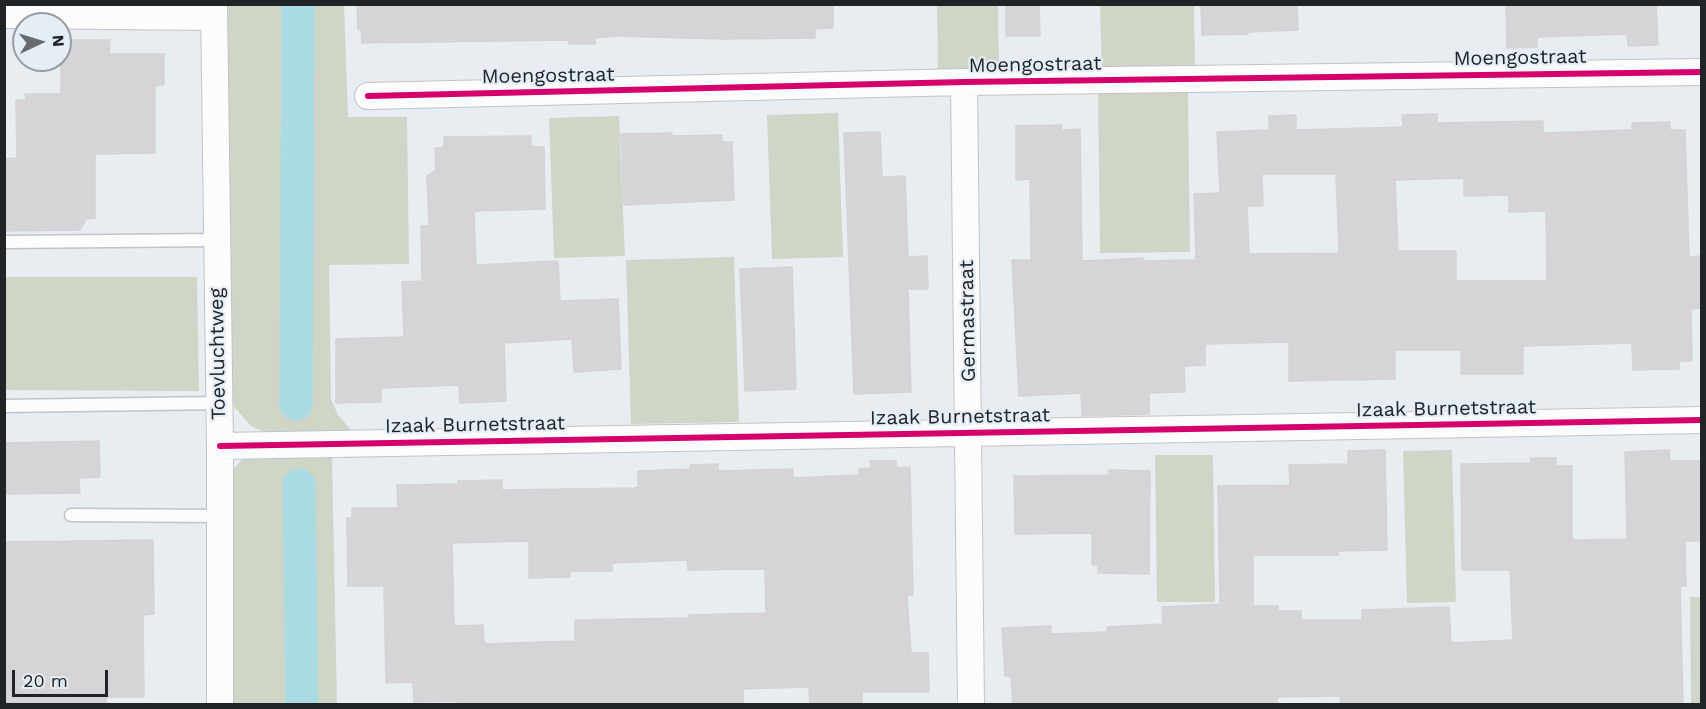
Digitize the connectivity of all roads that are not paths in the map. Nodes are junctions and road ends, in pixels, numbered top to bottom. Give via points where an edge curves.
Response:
1 (214, 11) edge
2 (4, 15) edge
3 (1701, 72) edge
4 (964, 82) junction
5 (368, 96) dead end
6 (217, 240) junction
7 (4, 242) edge
8 (219, 403) junction
9 (4, 405) edge
10 (1701, 420) edge
11 (970, 434) junction
12 (220, 446) junction
13 (71, 515) dead end
14 (220, 516) junction
15 (220, 705) edge
16 (971, 705) edge

1 - 2 street
1 - 6 street, Toevluchtweg
3 - 4 street, Moengostraat
4 - 5 street, Moengostraat
4 - 11 street, Germastraat
6 - 7 lane
6 - 8 street, Toevluchtweg
8 - 9 lane
8 - 12 street, Toevluchtweg
10 - 11 street, Izaak Burnetstraat
11 - 12 street, Izaak Burnetstraat
11 - 16 street, Germastraat
12 - 14 street, Toevluchtweg
13 - 14 lane
14 - 15 street, Toevluchtweg

